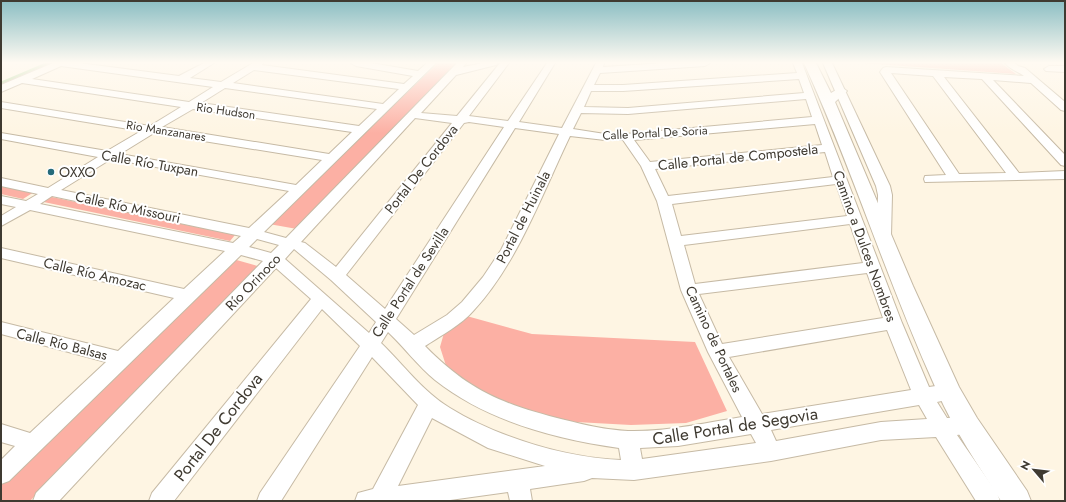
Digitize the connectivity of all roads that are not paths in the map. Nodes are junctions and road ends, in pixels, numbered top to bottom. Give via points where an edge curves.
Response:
1 (62, 86) edge
2 (220, 86) edge
3 (233, 86) edge
4 (403, 86) edge
5 (440, 86) edge
6 (487, 86) edge
7 (536, 86) edge
8 (638, 86) edge
9 (806, 86) edge
10 (821, 86) edge
11 (839, 86) edge
12 (894, 86) edge
13 (946, 86) edge
14 (995, 86) edge
15 (1040, 86) edge
16 (407, 87) joint
17 (587, 88) joint
18 (841, 91) junction
19 (810, 96) junction
20 (828, 102) junction
21 (1, 105) edge
22 (189, 106) junction
23 (385, 107) junction
24 (1065, 108) edge
25 (576, 110) junction
26 (417, 112) junction
27 (463, 118) junction
28 (818, 120) junction
29 (511, 125) junction
30 (151, 129) junction
31 (360, 130) junction
32 (564, 133) junction
33 (1, 136) edge
34 (626, 137) junction
35 (830, 148) junction
36 (108, 155) junction
37 (331, 158) junction
38 (1065, 162) edge
39 (647, 166) junction
40 (1014, 175) junction
41 (1065, 175) edge
42 (954, 178) junction
43 (930, 179) dead end
44 (841, 180) junction
45 (1, 182) edge
46 (299, 189) junction
47 (50, 191) junction
48 (1, 200) edge
49 (664, 201) junction
50 (27, 205) junction
51 (856, 219) junction
52 (1, 222) edge
53 (254, 234) junction
54 (884, 236) junction
55 (674, 241) junction
56 (291, 243) junction
57 (238, 249) junction
58 (1, 253) edge
59 (275, 260) junction
60 (874, 267) junction
61 (337, 276) junction
62 (689, 290) junction
63 (189, 296) junction
64 (321, 298) junction
65 (386, 321) junction
66 (893, 323) junction
67 (1, 328) edge
68 (370, 344) junction
69 (413, 345) junction
70 (717, 352) junction
71 (122, 359) junction
72 (949, 392) junction
73 (923, 395) junction
74 (429, 404) junction
75 (756, 424) junction
76 (941, 426) junction
77 (968, 426) junction
78 (1, 433) edge
79 (628, 440) junction
80 (34, 443) junction
81 (771, 451) junction
82 (596, 469) junction
83 (634, 470) junction
84 (1, 474) edge
85 (519, 491) edge
86 (373, 500) edge
87 (44, 501) edge
88 (160, 501) edge
89 (268, 501) edge
90 (989, 501) edge
91 (1017, 501) edge

1 - 22 street, Rio Hudson
2 - 22 street
3 - 23 street
4 - 16 street
5 - 26 street, Río Orinoco
6 - 27 street, Portal De Cordova
7 - 29 street, Calle Portal de Sevilla
8 - 17 street
9 - 19 street, Camino a Dulces Nombres
10 - 20 main road, Camino a Dulces Nombres
11 - 18 street
12 - 42 street
13 - 40 street
14 - 38 street
15 - 24 street
16 - 23 street
17 - 25 street, Portal de Huinala
18 - 20 main road
18 - 54 street via 883,186
19 - 25 street via 634,111
19 - 28 street, Camino a Dulces Nombres
20 - 54 main road, Camino a Dulces Nombres
21 - 30 street, Rio Manzanares
22 - 30 street
22 - 31 street, Rio Hudson
23 - 31 street
25 - 32 street, Portal de Huinala
26 - 27 street, Calle Portal De Soria
26 - 56 street, Río Orinoco
27 - 29 street, Calle Portal De Soria
27 - 61 street, Portal De Cordova
28 - 34 street, Calle Portal De Soria
28 - 35 street, Camino a Dulces Nombres
29 - 32 street, Calle Portal De Soria
29 - 65 street, Calle Portal de Sevilla
30 - 36 street
30 - 37 street, Rio Manzanares
31 - 37 street
32 - 34 street, Calle Portal De Soria
32 - 69 street, Portal de Huinala via 508,250 489,281 453,319
33 - 36 street, Calle Río Tuxpan
34 - 39 street, Camino de Portales
35 - 39 street, Calle Portal de Compostela
35 - 44 street, Camino a Dulces Nombres
36 - 46 street, Calle Río Tuxpan
36 - 47 street
37 - 46 street
39 - 49 street, Camino de Portales
40 - 41 street
40 - 42 street
42 - 43 street
44 - 49 street
44 - 51 street, Camino a Dulces Nombres
45 - 47 street, Calle Río Missouri
46 - 53 street
47 - 50 street
47 - 53 street, Calle Río Missouri
48 - 50 street, Calle Río Missouri
49 - 55 street, Camino de Portales
50 - 52 street
50 - 57 street, Calle Río Missouri
51 - 55 street
51 - 60 street, Camino a Dulces Nombres
53 - 56 street, Calle Río Missouri
53 - 57 street
54 - 72 main road, Camino a Dulces Nombres
55 - 62 street, Camino de Portales
56 - 59 street, Río Orinoco
56 - 61 street, Calle Río Missouri via 304,249
57 - 59 street, Calle Río Missouri
57 - 63 street
58 - 63 street, Calle Río Amozac
59 - 64 street, Calle Río Missouri
59 - 87 street, Río Orinoco
60 - 62 street
60 - 66 street, Camino a Dulces Nombres
61 - 65 street, Calle Portal de Segovia
62 - 70 street, Camino de Portales
63 - 71 street
64 - 68 street, Calle Portal de Segovia
64 - 88 street, Portal De Cordova
65 - 68 street, Calle Portal de Sevilla
65 - 69 street, Calle Portal de Segovia
66 - 70 street
66 - 73 street, Camino a Dulces Nombres
67 - 71 street, Calle Río Balsas
68 - 74 street, Calle Portal de Segovia
68 - 89 street, Calle Portal de Sevilla
69 - 79 street, Calle Portal de Segovia via 440,374 490,405 538,422
70 - 75 street, Camino de Portales
71 - 80 street
72 - 73 street, Calle Portal de Segovia
72 - 77 main road, Camino a Dulces Nombres
73 - 75 street, Calle Portal de Segovia
73 - 76 street, Camino a Dulces Nombres
74 - 82 street, Calle Portal de Segovia via 442,414 494,442 542,457
74 - 86 street
75 - 79 street, Calle Portal de Segovia via 678,437
75 - 81 street, Camino de Portales
76 - 77 street, Calle Portal de Segovia
76 - 81 street, Calle Portal de Segovia via 881,431
76 - 90 street, Camino a Dulces Nombres
77 - 91 main road, Camino a Dulces Nombres
78 - 80 street
79 - 83 street
80 - 84 street
81 - 83 street, Calle Portal de Segovia
82 - 83 street, Calle Portal de Segovia
82 - 85 street, Calle Portal de Segovia
85 - 86 street, Calle Portal de Segovia

